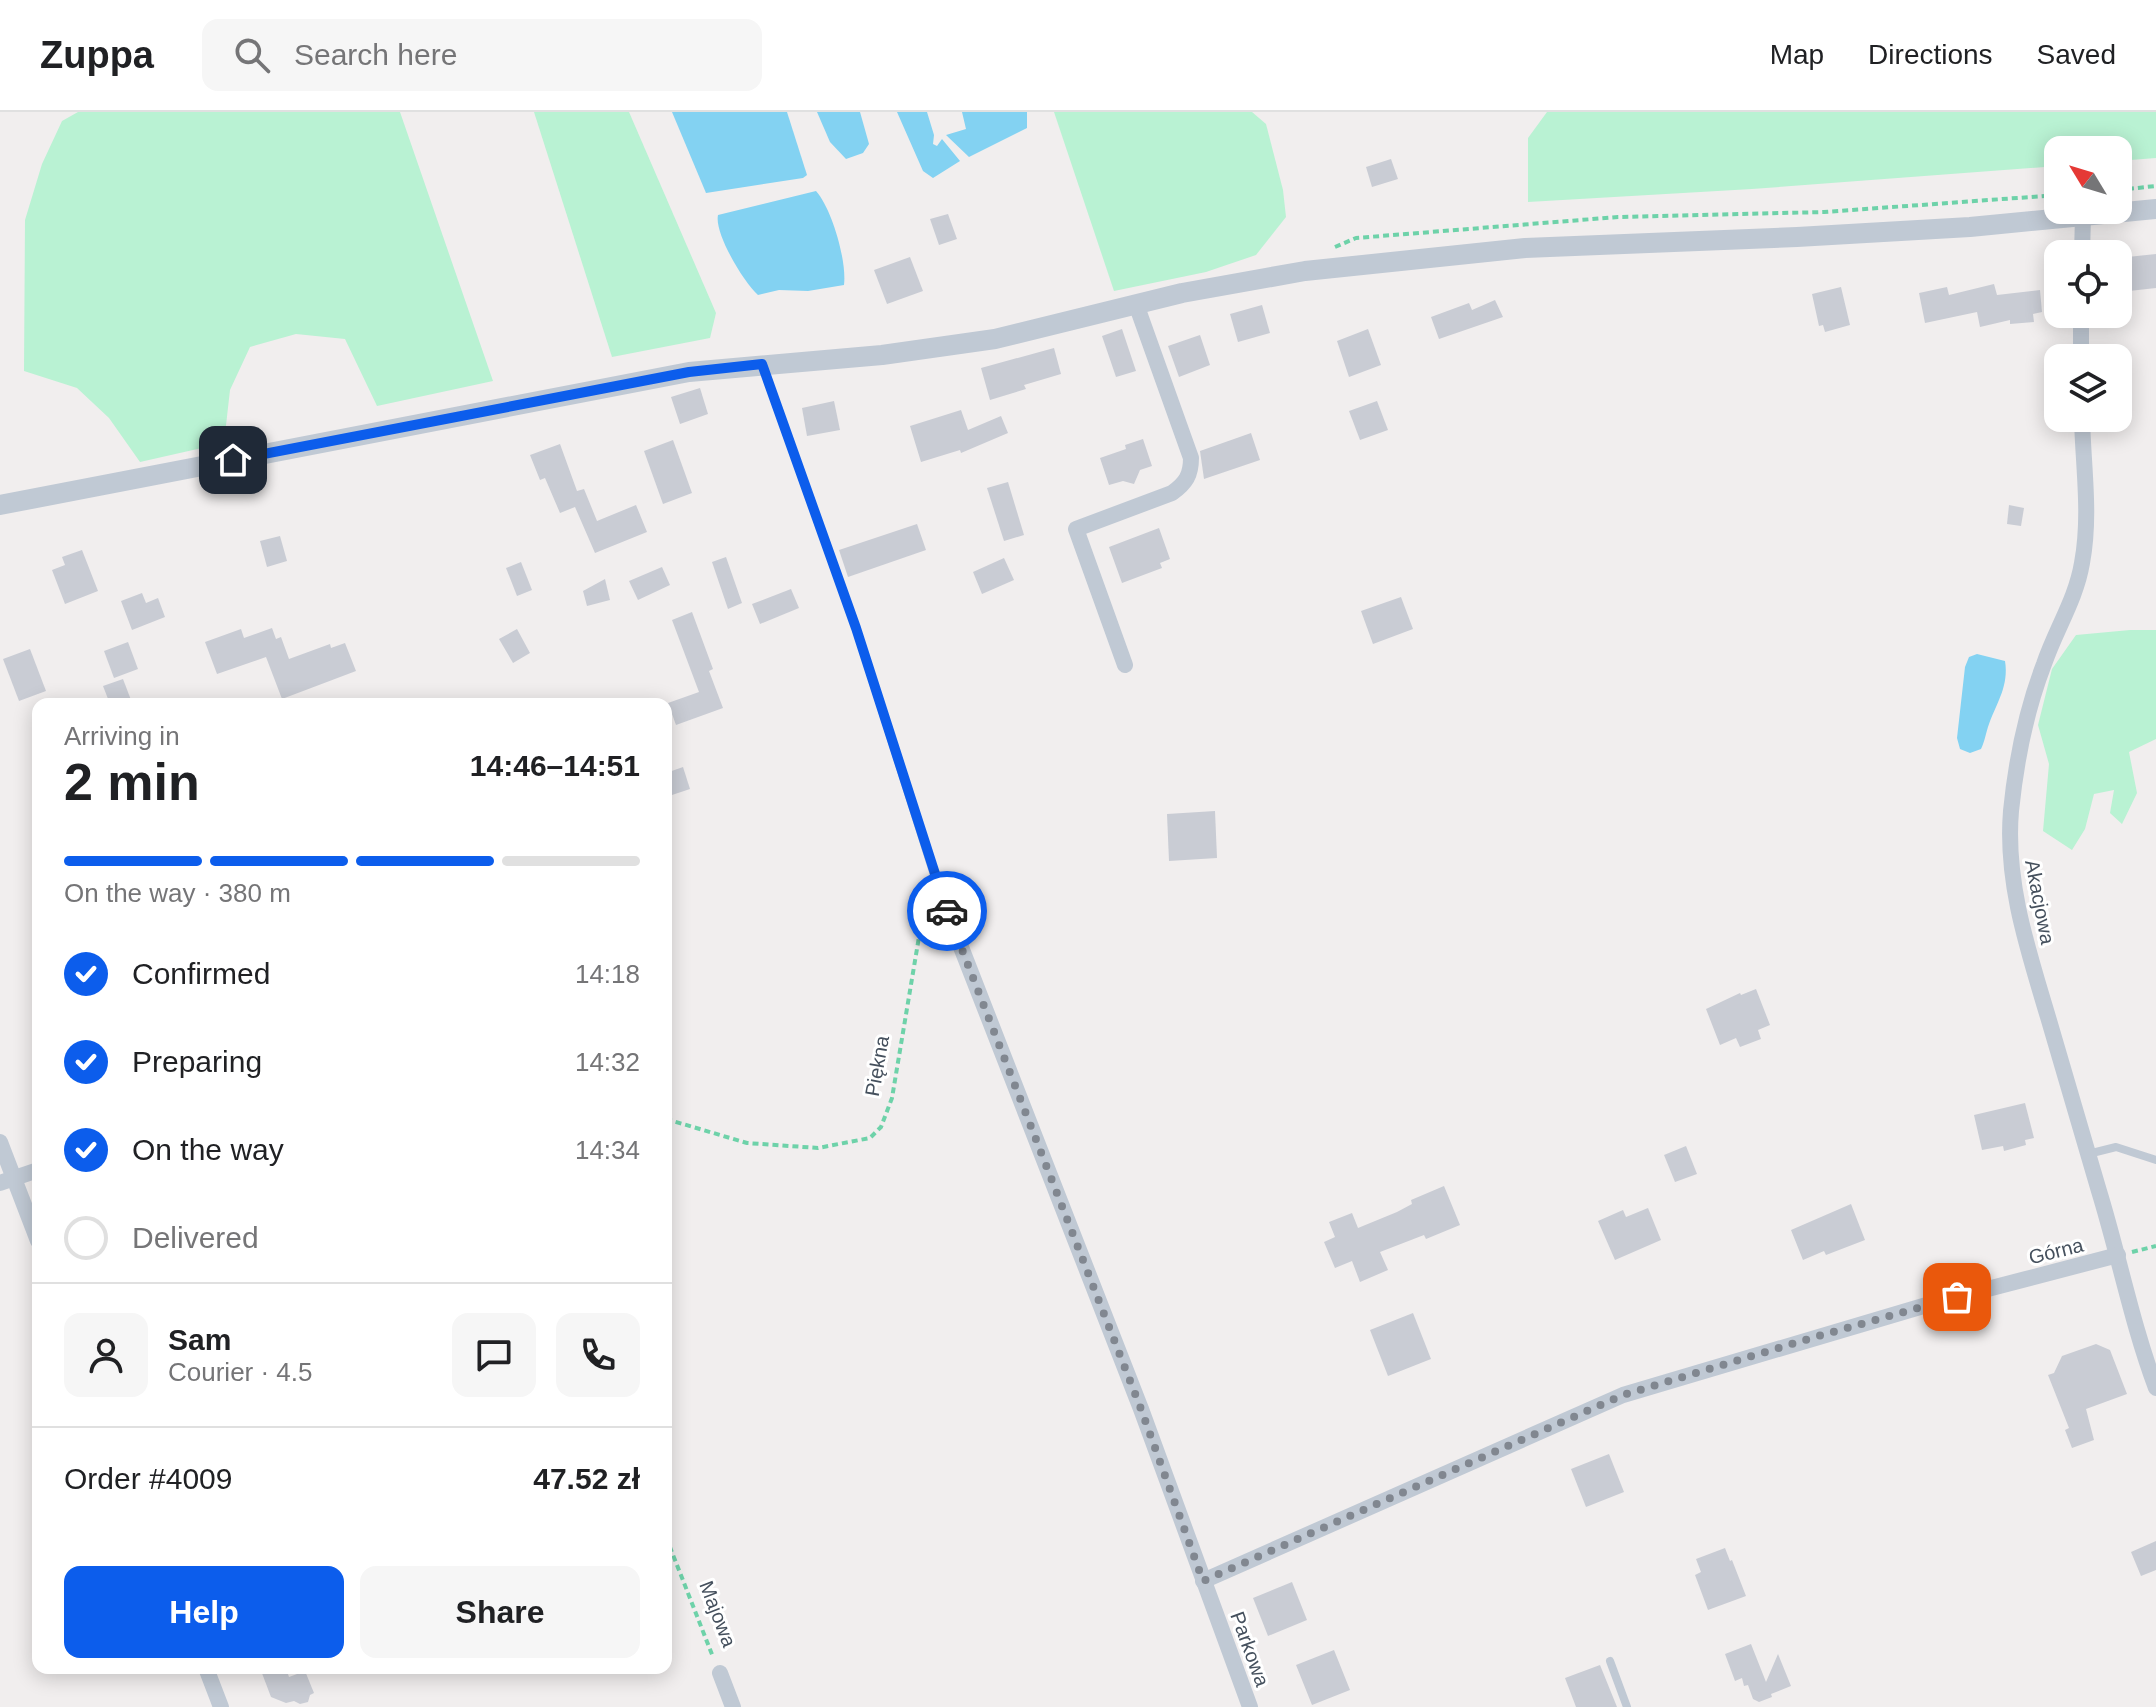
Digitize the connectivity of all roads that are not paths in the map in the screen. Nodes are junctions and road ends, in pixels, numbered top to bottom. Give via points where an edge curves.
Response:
1 (2156, 209) edge
2 (2132, 211) edge
3 (2044, 220) edge
4 (1136, 304) junction
5 (762, 364) junction
6 (2083, 432) edge
7 (0, 505) edge
8 (1125, 665) dead end
9 (938, 888) joint
10 (0, 1142) edge
11 (2088, 1154) junction
12 (2156, 1160) edge
13 (32, 1172) edge
14 (7, 1181) edge
15 (32, 1229) edge
16 (2118, 1255) junction
17 (2156, 1388) edge
18 (1203, 1581) junction
19 (1610, 1661) dead end
20 (720, 1673) road end
21 (208, 1674) edge
22 (221, 1707) edge
23 (733, 1707) edge
24 (1250, 1707) edge
25 (1627, 1707) edge

1 - 2 street
3 - 4 street via 1525,248 1305,271
4 - 5 street via 995,339
4 - 8 street via 1191,458 1191,472 1172,493 1076,529
5 - 7 street via 674,375
5 - 9 lane via 856,628
6 - 11 street, Akacjowa via 2087,519 2082,562 2075,593 2031,700 2021,739 2010,838 2019,919
9 - 18 street, Parkowa
10 - 14 street
11 - 12 lane via 2116,1147
11 - 16 street, Akacjowa
13 - 14 street
14 - 15 street
16 - 17 street, Akacjowa
16 - 18 street, Górna via 1930,1304 1623,1395
18 - 24 street, Parkowa
19 - 25 lane
20 - 23 street, Majowa
21 - 22 street

